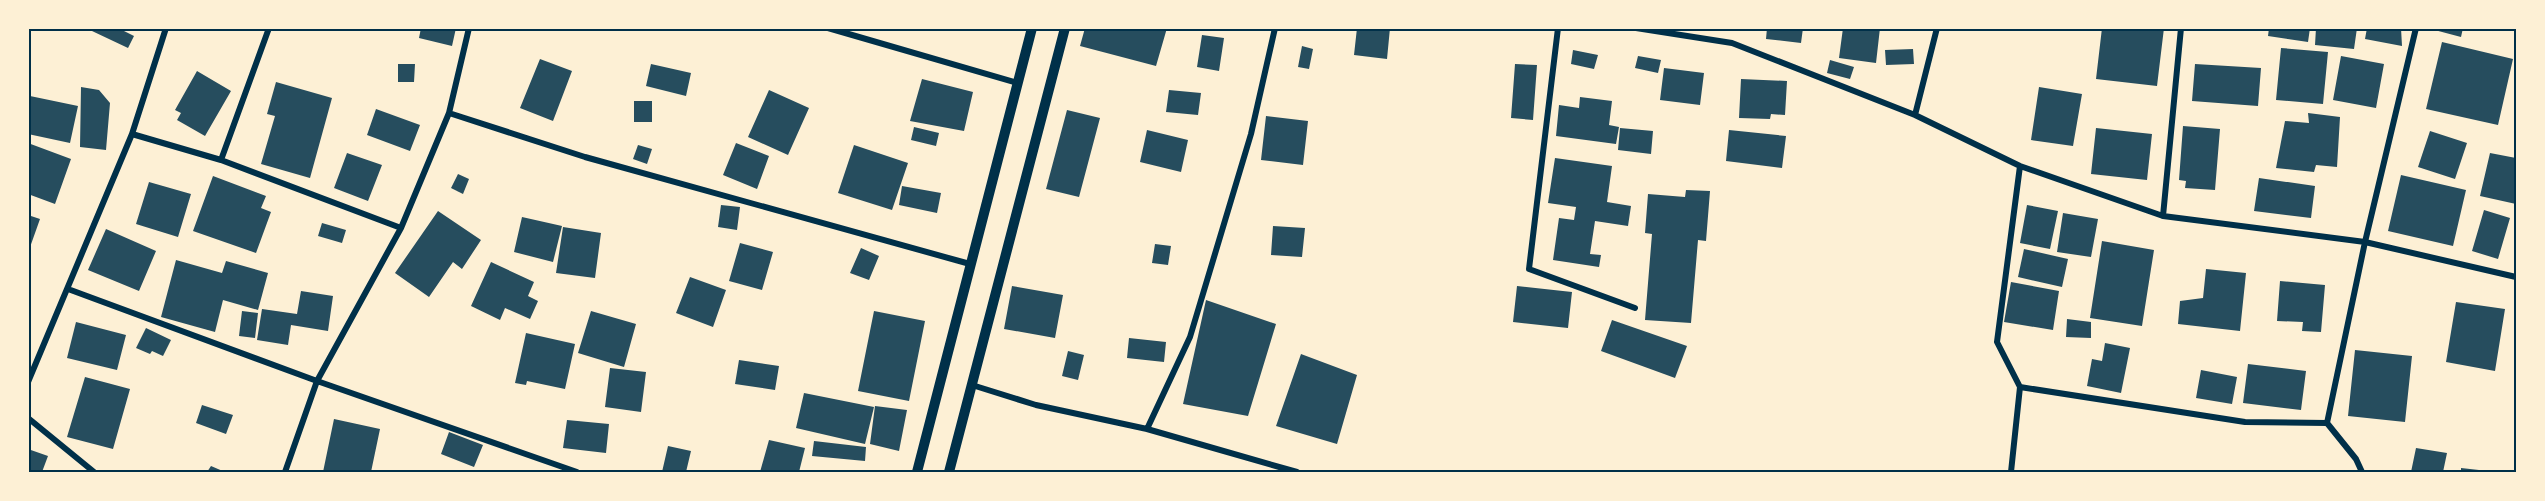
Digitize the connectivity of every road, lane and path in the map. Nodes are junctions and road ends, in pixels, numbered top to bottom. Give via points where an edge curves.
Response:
1 (166, 28) edge
2 (269, 28) edge
3 (469, 28) edge
4 (828, 28) edge
5 (1032, 28) edge
6 (1065, 28) edge
7 (1275, 28) edge
8 (1558, 28) edge
9 (1636, 28) edge
10 (1937, 28) edge
11 (2181, 28) edge
12 (2416, 28) edge
13 (1018, 83) junction
14 (449, 113) junction
15 (1916, 115) junction
16 (132, 134) junction
17 (221, 160) junction
18 (2020, 166) junction
19 (2163, 216) junction
20 (401, 228) junction
21 (2365, 242) junction
22 (970, 264) junction
23 (2517, 277) edge
24 (68, 289) junction
25 (1635, 308) dead end
26 (317, 381) junction
27 (28, 382) edge
28 (972, 385) junction
29 (2020, 387) junction
30 (28, 418) edge
31 (2327, 423) junction
32 (1147, 429) junction
33 (94, 472) edge
34 (285, 472) edge
35 (577, 472) edge
36 (917, 472) edge
37 (949, 472) edge
38 (1297, 472) edge
39 (2011, 472) edge
40 (2362, 472) edge

1 - 16 street
2 - 17 street
3 - 14 street
4 - 13 street
5 - 13 street
6 - 28 street
7 - 32 street via 1251,134 1190,337
8 - 25 street via 1529,269
9 - 15 street via 1732,43
10 - 15 street
11 - 19 street
12 - 21 street
13 - 22 street
14 - 20 street
14 - 22 street via 585,157
15 - 18 street
16 - 17 street
16 - 24 street
17 - 20 street
18 - 19 street
18 - 29 street via 1997,342
19 - 21 street
20 - 26 street
21 - 23 street
21 - 31 street
22 - 36 street
24 - 26 street
24 - 27 street
26 - 34 street
26 - 35 street
28 - 32 street via 1036,405
28 - 37 street
29 - 31 street via 2245,422
29 - 39 street
30 - 33 street
31 - 40 street
32 - 38 street

